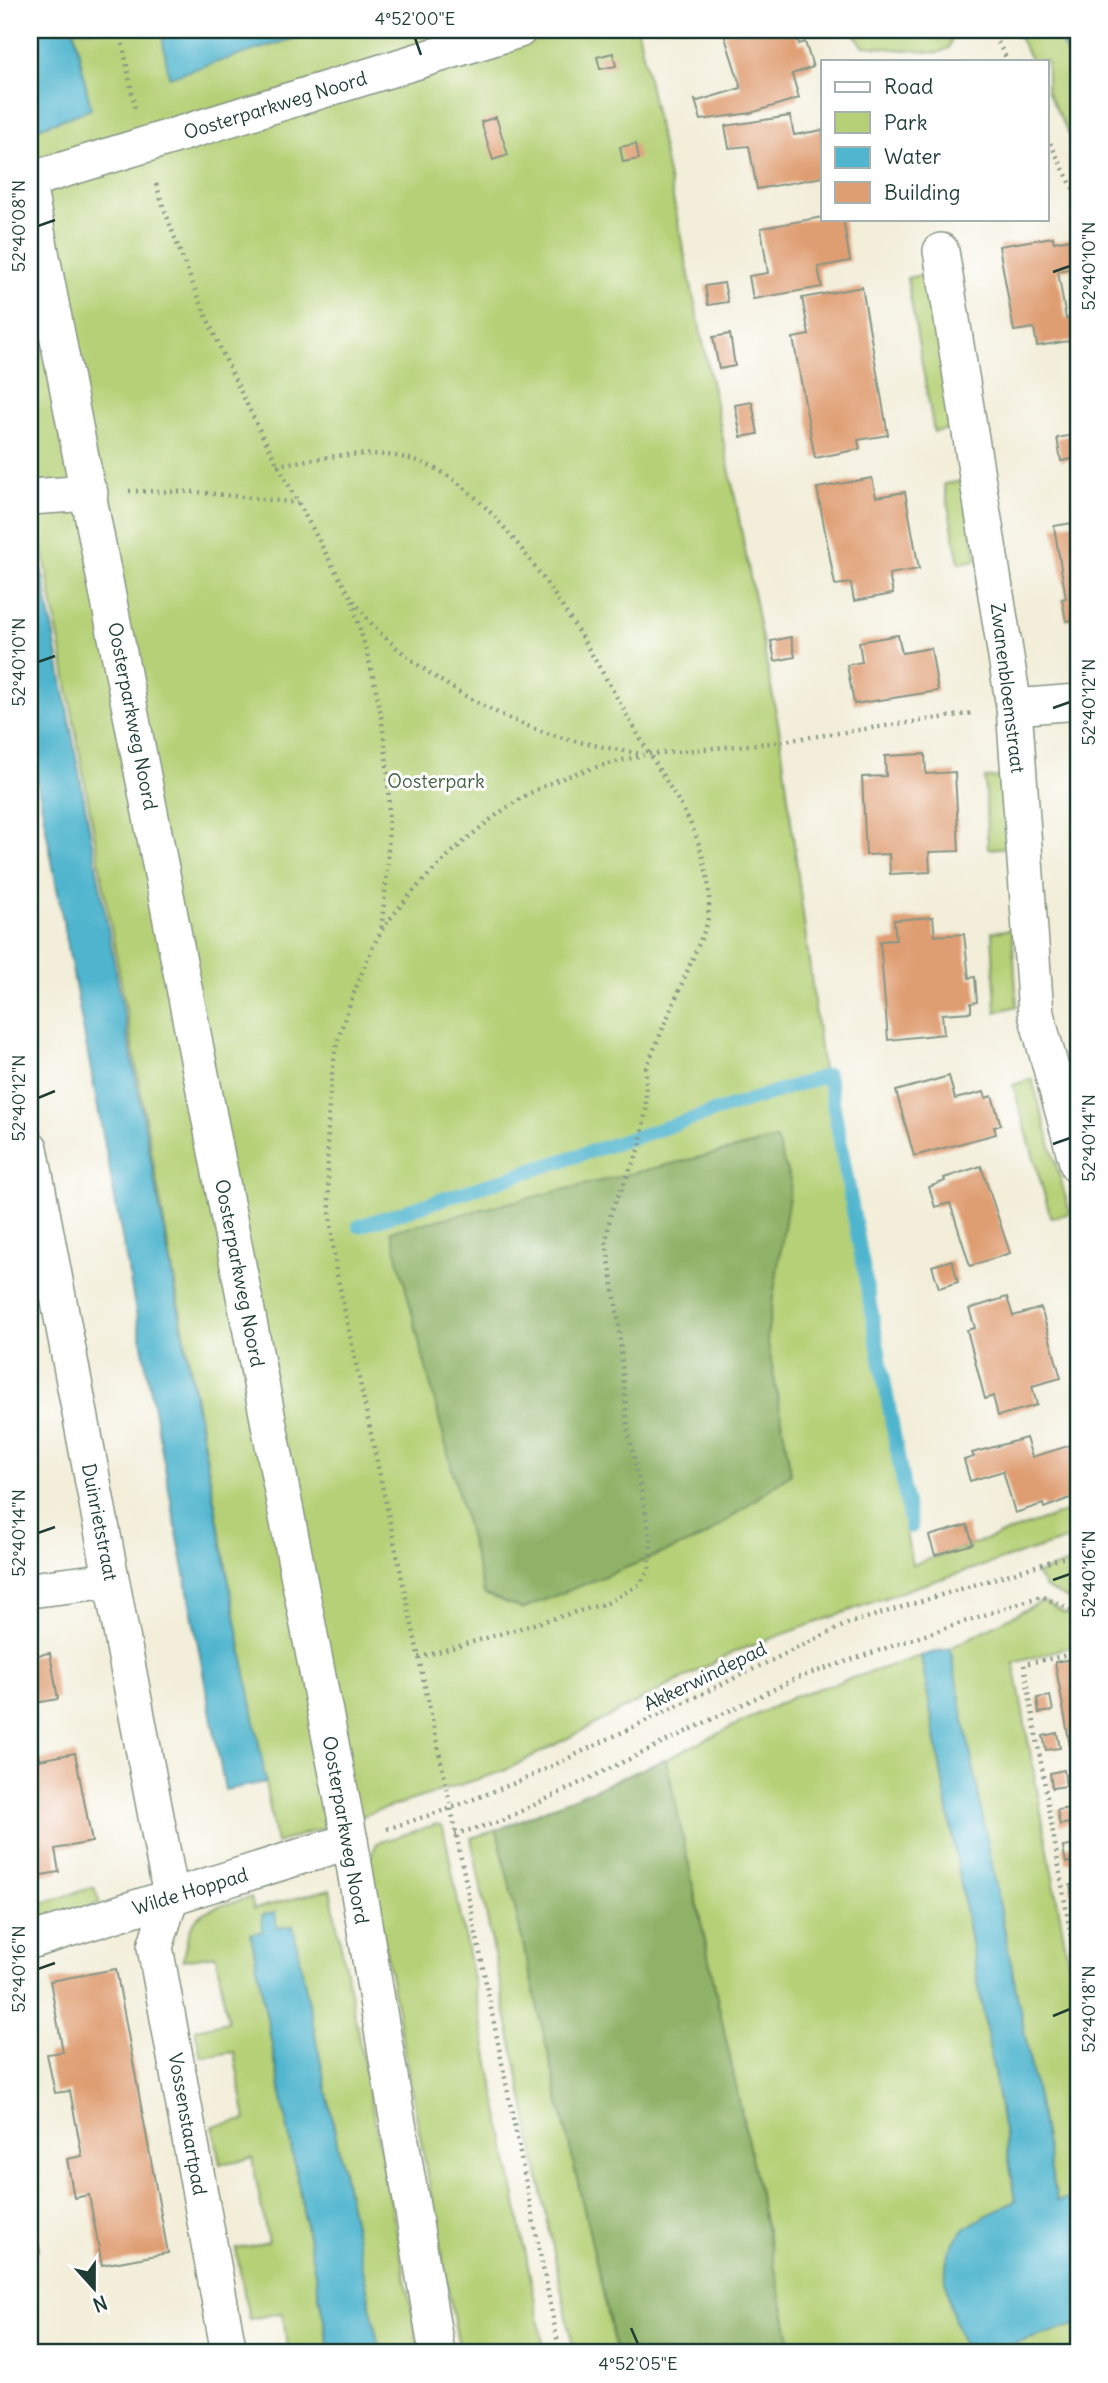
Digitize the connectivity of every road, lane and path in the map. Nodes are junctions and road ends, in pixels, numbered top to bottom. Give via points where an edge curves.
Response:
1 (120, 30) edge
2 (519, 30) edge
3 (991, 30) edge
4 (1007, 60) edge
5 (1048, 139) edge
6 (143, 146) junction
7 (30, 180) edge
8 (30, 195) edge
9 (1078, 198) edge
10 (942, 251) dead end
11 (277, 465) junction
12 (90, 494) junction
13 (30, 496) edge
14 (298, 503) junction
15 (352, 600) junction
16 (1078, 702) edge
17 (1014, 706) junction
18 (647, 754) junction
19 (381, 931) junction
20 (1078, 1166) edge
21 (32, 1170) edge
22 (1078, 1553) edge
23 (111, 1580) junction
24 (30, 1590) edge
25 (1078, 1613) edge
26 (1078, 1653) edge
27 (417, 1658) junction
28 (451, 1808) junction
29 (455, 1834) junction
30 (350, 1841) junction
31 (171, 1896) junction
32 (30, 1941) edge
33 (1078, 1978) edge
34 (30, 2343) edge
35 (32, 2353) edge
36 (229, 2353) edge
37 (437, 2353) edge
38 (560, 2353) edge

1 - 6 path
2 - 6 street, Oosterparkweg Noord
3 - 4 path
5 - 9 path
6 - 7 street, Oosterparkweg Noord
6 - 11 path via 180,259
8 - 12 street, Oosterparkweg Noord
10 - 17 street, Zwanenbloemstraat
11 - 14 path
11 - 18 path via 389,454 437,469 478,499 541,577 590,652
12 - 13 street
12 - 14 path via 197,492
12 - 30 street, Oosterparkweg Noord
14 - 15 path
15 - 18 path via 388,640 492,710 546,733
15 - 19 path via 380,709 389,785 389,864
16 - 17 street
17 - 18 path via 758,745
17 - 20 street, Zwanenbloemstraat via 1036,1014
18 - 19 path via 586,770 534,791 500,813 443,863
18 - 27 path via 693,829 710,884 711,905 706,927 646,1068 639,1150 611,1212 606,1241 628,1430 652,1539 649,1569 640,1584 607,1603
19 - 27 path via 335,1051 326,1190 336,1270
21 - 23 street, Duinrietstraat
22 - 28 path, Akkerwindepad via 847,1624 525,1779
23 - 24 street
23 - 31 street, Duinrietstraat
25 - 29 path via 1041,1596 797,1678 499,1822
26 - 33 path via 1024,1664
27 - 28 path
28 - 29 path
28 - 30 path, Akkerwindepad
29 - 38 path
30 - 31 street, Wilde Hoppad
30 - 37 street, Oosterparkweg Noord
31 - 32 street, Wilde Hoppad
31 - 36 street, Vossenstaartpad via 155,1947
34 - 35 path

